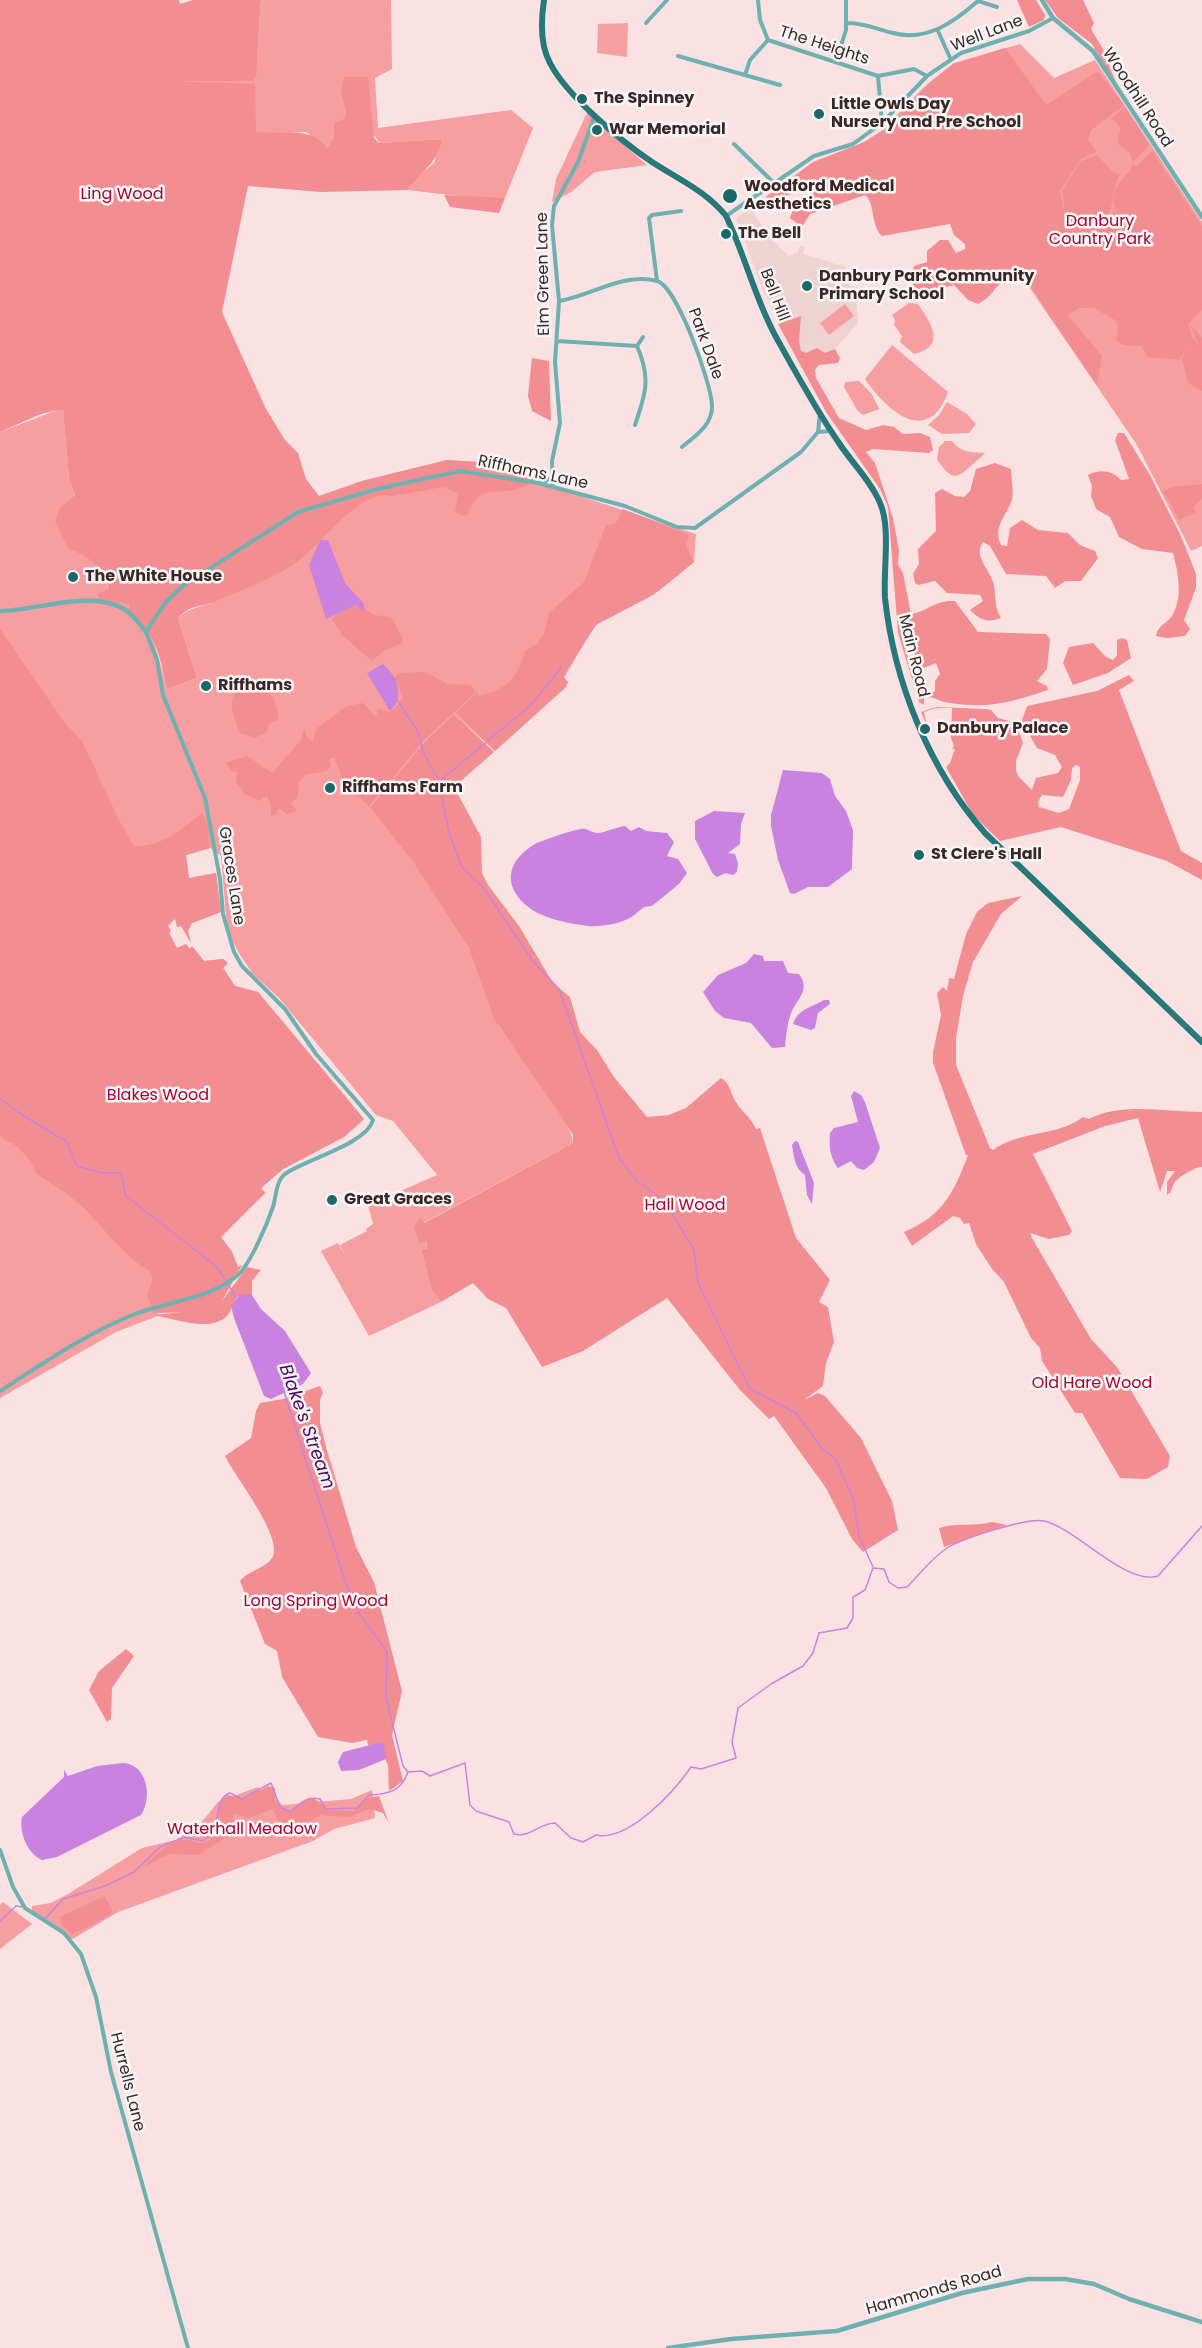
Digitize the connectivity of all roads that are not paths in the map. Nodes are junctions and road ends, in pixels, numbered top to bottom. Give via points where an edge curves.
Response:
1 (544, 0) edge
2 (667, 0) edge
3 (758, 0) edge
4 (846, 0) edge
5 (1042, 0) edge
6 (978, 1) edge
7 (997, 7) dead end
8 (1053, 18) junction
9 (847, 22) junction
10 (646, 23) dead end
11 (938, 31) junction
12 (768, 40) junction
13 (678, 56) dead end
14 (951, 60) junction
15 (836, 61) junction
16 (744, 75) junction
17 (878, 76) junction
18 (927, 76) junction
19 (780, 85) dead end
20 (595, 114) junction
21 (882, 123) junction
22 (734, 144) dead end
23 (773, 182) junction
24 (681, 211) dead end
25 (726, 216) junction
26 (1202, 217) edge
27 (657, 281) junction
28 (559, 301) junction
29 (644, 337) dead end
30 (557, 341) junction
31 (637, 346) junction
32 (820, 412) junction
33 (635, 425) dead end
34 (831, 431) junction
35 (818, 432) junction
36 (681, 447) dead end
37 (554, 478) junction
38 (538, 483) junction
39 (553, 487) junction
40 (0, 611) edge
41 (146, 632) junction
42 (1202, 1042) edge
43 (0, 1391) edge
44 (0, 1850) edge
45 (1202, 2322) edge
46 (188, 2348) edge
47 (668, 2348) edge

1 - 20 main road via 542,30 549,62
2 - 10 street
3 - 12 street, The Heights
4 - 9 street
5 - 8 street, Woodhill Road
6 - 7 street
6 - 11 street
8 - 14 street, Well Lane
8 - 26 street, Woodhill Road via 1093,51
9 - 11 street via 865,23 899,34
9 - 15 street
11 - 14 street
12 - 15 street, The Heights
12 - 16 street via 750,60
13 - 16 street
14 - 18 street, Well Lane
15 - 17 street, The Heights
16 - 19 street
17 - 18 street, The Heights via 914,69
17 - 21 street, The Heights
18 - 21 street, Well Lane
20 - 25 main road, Bell Hill via 651,161 714,201
20 - 28 street, Elm Green Lane via 578,162 554,206
21 - 23 street, Well Lane via 853,144 814,156
22 - 23 street
23 - 25 street, Well Lane
24 - 27 street via 649,218
25 - 32 main road, Bell Hill via 764,312
27 - 28 street via 631,280
27 - 36 street, Park Dale via 675,298 707,381 712,406 706,427
28 - 30 street, Elm Green Lane
29 - 31 street
30 - 31 street
30 - 37 street, Elm Green Lane via 555,374 560,423 552,461
31 - 33 street via 646,367 646,393
32 - 34 main road, Bell Hill
32 - 35 street
34 - 35 street
34 - 42 main road, Main Road via 880,503 885,600 899,664 914,712 944,776 985,833
35 - 39 street, Riffhams Lane via 801,452 695,528 677,527 625,506
37 - 38 street
37 - 39 street, Elm Green Lane
38 - 39 street, Riffhams Lane
38 - 41 street, Riffhams Lane via 460,471 376,489 298,512 184,585 165,603
40 - 41 street via 60,601 105,603 124,609
41 - 43 street, Graces Lane via 157,660 163,695 205,798 223,914 234,952 373,1120 372,1125 347,1143 282,1177 266,1225 237,1276 193,1299 142,1311 104,1328
44 - 46 street, Hurrells Lane via 25,1908 64,1933 81,1954 96,1997 111,2072
45 - 47 street, Hammonds Road via 1129,2300 1094,2284 1028,2279 962,2293 837,2331

